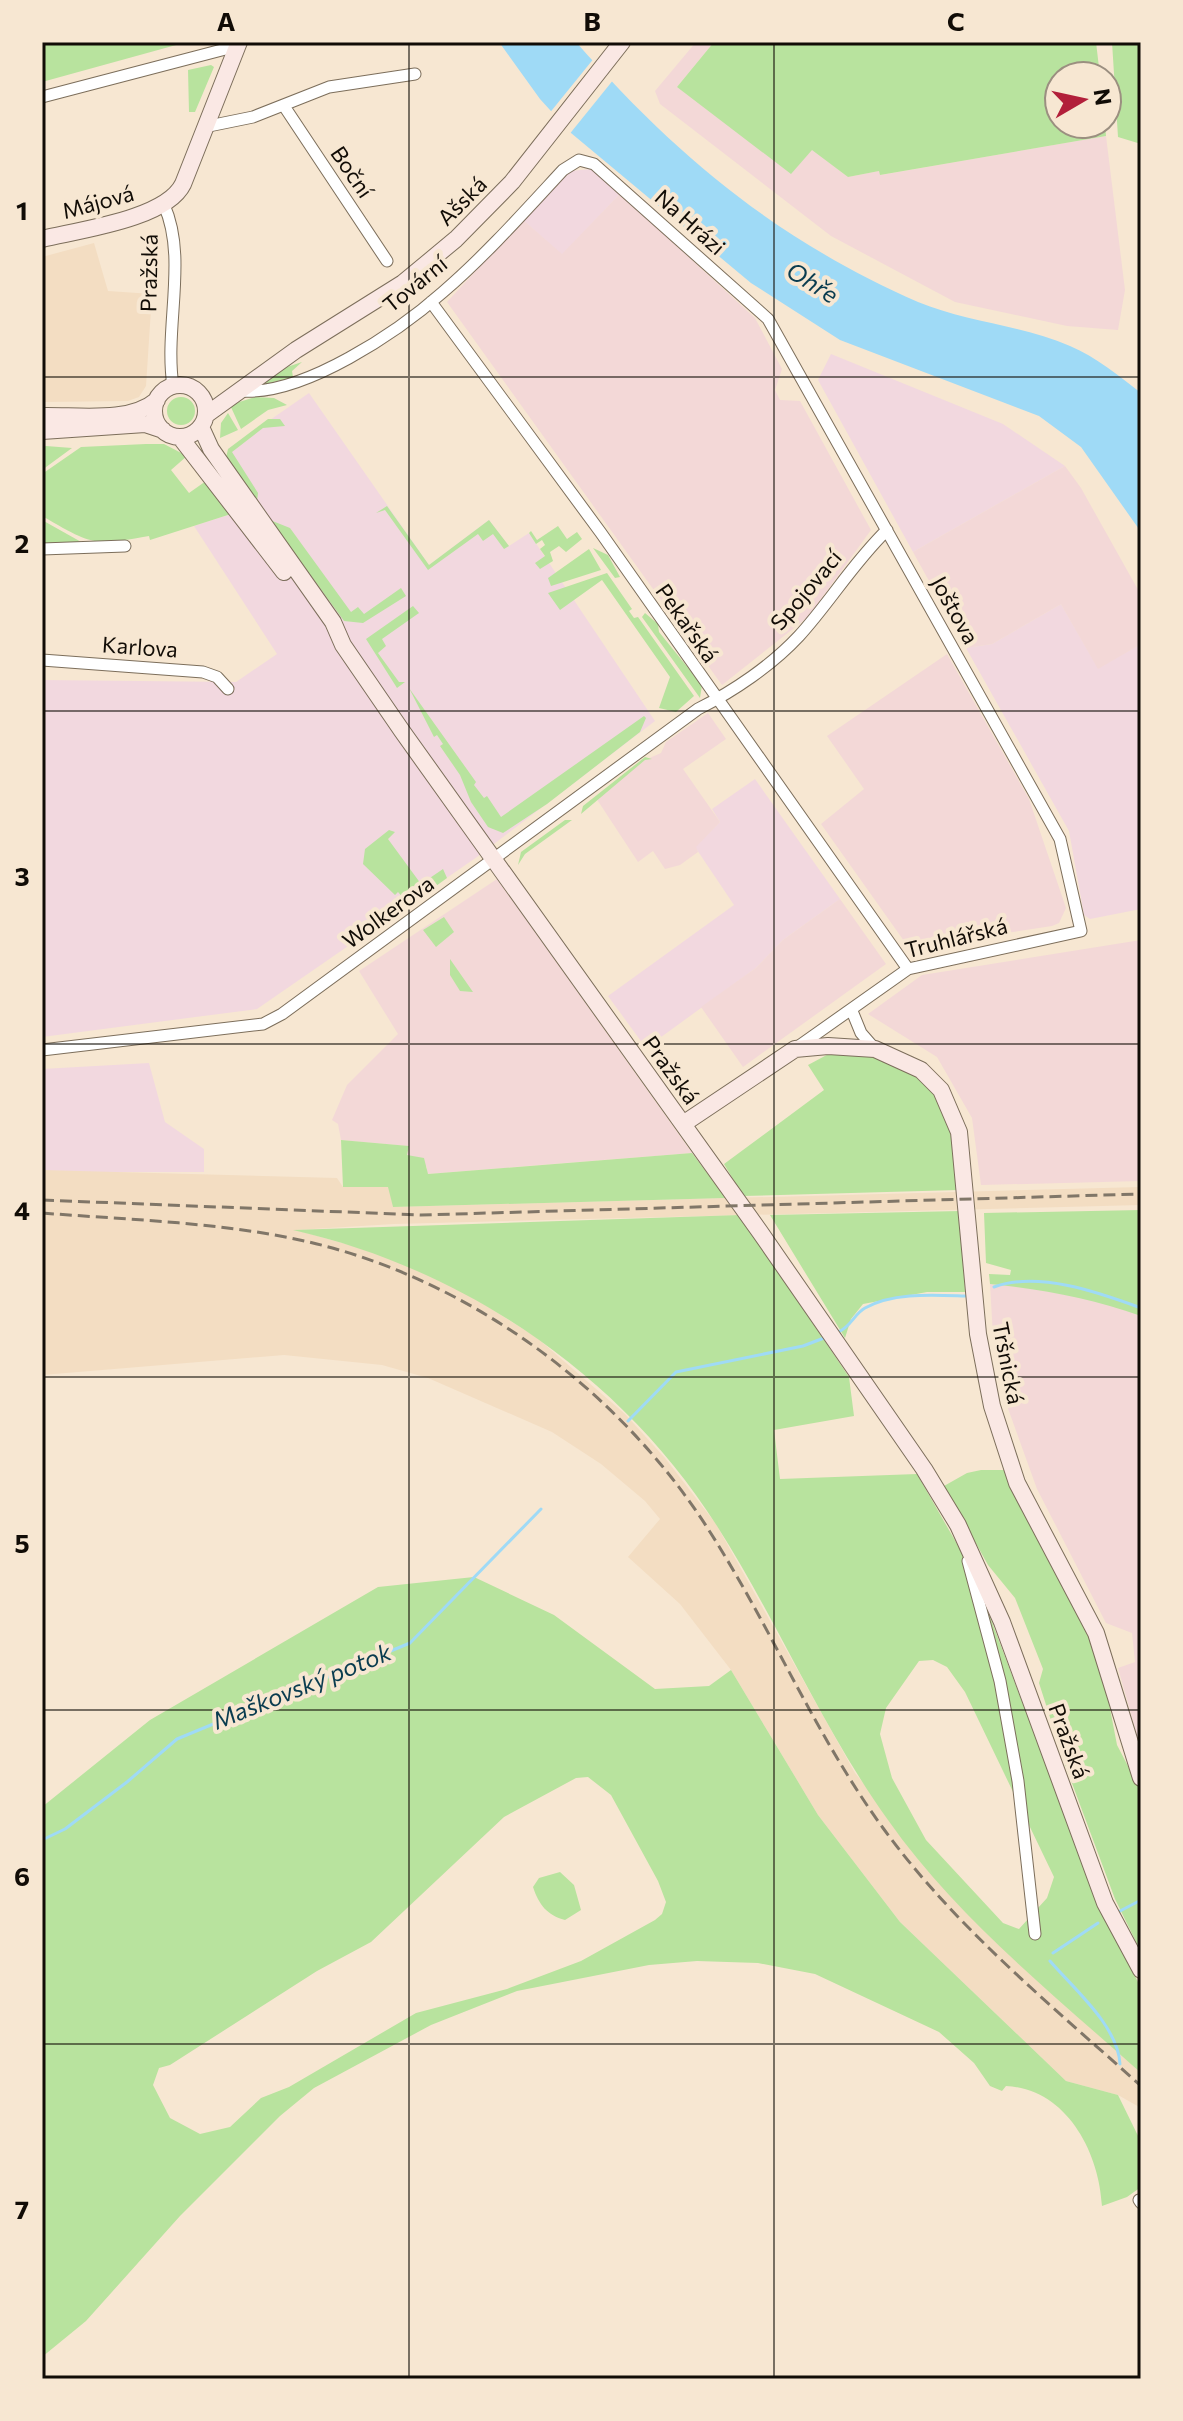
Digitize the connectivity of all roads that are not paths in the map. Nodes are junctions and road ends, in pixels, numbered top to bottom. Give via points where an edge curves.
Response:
1 (622, 42) edge
2 (238, 44) edge
3 (415, 74) dead end
4 (42, 97) edge
5 (284, 106) junction
6 (204, 127) junction
7 (582, 160) joint
8 (164, 205) junction
9 (42, 239) edge
10 (387, 261) dead end
11 (431, 302) junction
12 (768, 319) joint
13 (296, 350) junction
14 (173, 386) junction
15 (243, 391) junction
16 (199, 394) junction
17 (157, 400) junction
18 (42, 416) edge
19 (203, 421) junction
20 (163, 430) junction
21 (42, 431) edge
22 (180, 437) junction
23 (887, 530) junction
24 (125, 546) dead end
25 (42, 549) edge
26 (343, 645) junction
27 (42, 660) edge
28 (228, 689) dead end
29 (716, 700) junction
30 (495, 860) junction
31 (1081, 931) joint
32 (908, 969) junction
33 (852, 1011) junction
34 (795, 1049) junction
35 (875, 1049) junction
36 (42, 1050) edge
37 (683, 1124) junction
38 (958, 1525) junction
39 (1141, 1778) edge
40 (1035, 1934) dead end
41 (1141, 1970) edge

1 - 13 main road, Ašská via 491,205 380,299
2 - 4 street
2 - 6 main road, Pražská
3 - 5 street via 329,87
5 - 6 street via 224,126
5 - 10 street, Boční
6 - 8 main road, Pražská via 181,189
7 - 11 street, Tovární via 563,170
7 - 12 street, Na Hrázi via 604,173
8 - 9 main road, Májová
8 - 14 street, Pražská via 175,238 169,338
11 - 15 street, Tovární via 329,367 269,389
11 - 29 street, Pekařská
12 - 23 street, Joštova
13 - 15 main road, Ašská
13 - 16 main road, Ašská via 223,390
14 - 16 main road
14 - 17 main road
15 - 19 main road, Ašská
16 - 19 main road
17 - 18 main road via 129,414
17 - 20 main road via 155,416
19 - 22 main road
19 - 26 main road, Pražská via 211,449 333,622
20 - 21 main road via 145,424
20 - 22 main road
22 - 26 main road, Pražská
23 - 29 street, Spojovací via 855,561 799,636
23 - 31 street, Joštova via 1060,839
24 - 25 street
26 - 30 main road, Pražská
27 - 28 street, Karlova via 203,672
29 - 30 street, Wolkerova
29 - 32 street, Pekařská
30 - 36 street, Wolkerova via 263,1024
30 - 37 main road, Pražská
31 - 32 street, Truhlářská
32 - 33 street, Truhlářská
33 - 34 street, Truhlářská
33 - 35 street
34 - 35 main road, Tršnická
34 - 37 main road, Truhlářská
35 - 39 main road, Tršnická via 921,1070 941,1090 953,1114 962,1152 978,1334 992,1406 1017,1483 1096,1633
37 - 38 main road, Pražská
38 - 40 street, Pražská via 1000,1681 1018,1781
38 - 41 main road, Pražská via 1002,1622 1105,1903

